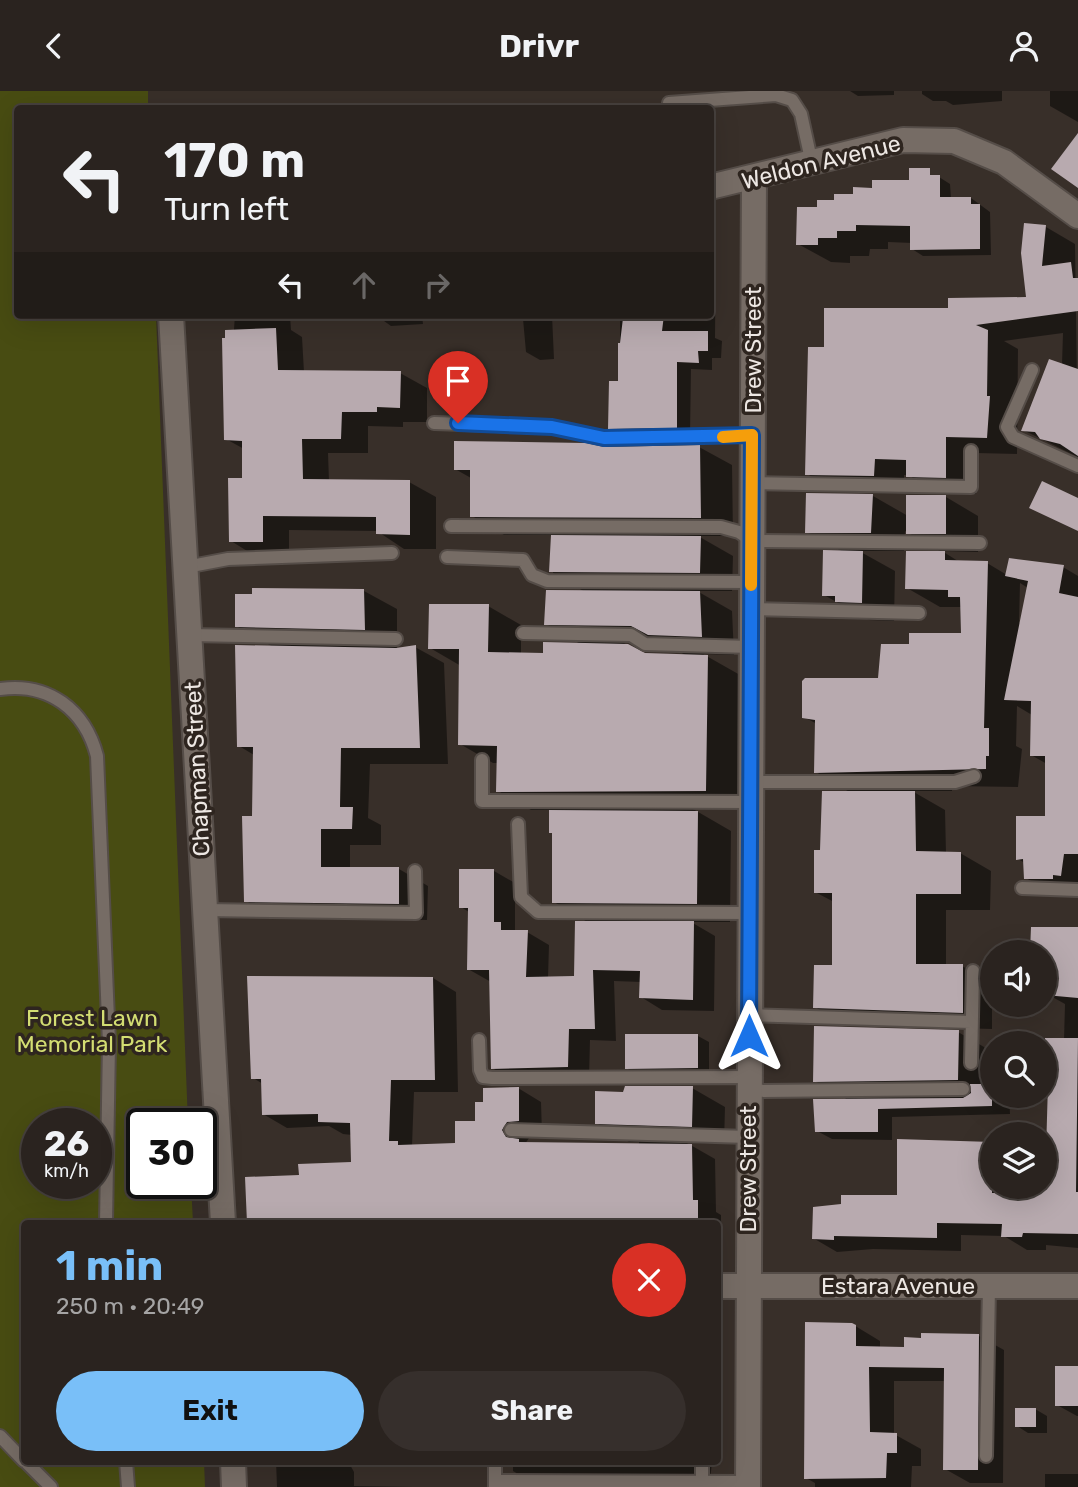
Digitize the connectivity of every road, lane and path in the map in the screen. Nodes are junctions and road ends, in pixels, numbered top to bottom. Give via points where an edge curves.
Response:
1 (669, 103) dead end
2 (812, 164) junction
3 (754, 179) junction
4 (714, 186) edge
5 (1078, 216) edge
6 (171, 319) edge
7 (1032, 370) dead end
8 (434, 423) dead end
9 (752, 435) junction
10 (971, 451) dead end
11 (1078, 466) edge
12 (752, 483) junction
13 (451, 526) dead end
14 (752, 541) junction
15 (980, 543) dead end
16 (392, 553) dead end
17 (447, 557) dead end
18 (186, 567) junction
19 (751, 582) junction
20 (751, 609) junction
21 (919, 613) dead end
22 (523, 633) dead end
23 (189, 635) junction
24 (396, 639) dead end
25 (751, 647) junction
26 (0, 689) edge
27 (482, 760) dead end
28 (974, 776) dead end
29 (751, 792) junction
30 (518, 824) dead end
31 (415, 871) dead end
32 (1022, 888) dead end
33 (1078, 890) edge
34 (205, 910) junction
35 (750, 913) junction
36 (972, 971) dead end
37 (750, 1015) junction
38 (971, 1022) junction
39 (480, 1040) dead end
40 (971, 1063) dead end
41 (749, 1084) junction
42 (963, 1089) dead end
43 (511, 1130) dead end
44 (749, 1137) junction
45 (106, 1220) edge
46 (223, 1220) edge
47 (721, 1286) edge
48 (748, 1286) junction
49 (989, 1286) junction
50 (1078, 1286) edge
51 (0, 1436) edge
52 (986, 1456) dead end
53 (21, 1457) edge
54 (29, 1465) edge
55 (126, 1465) edge
56 (233, 1465) edge
57 (495, 1465) edge
58 (702, 1465) edge
59 (495, 1484) edge
60 (702, 1485) edge
61 (748, 1485) edge
62 (51, 1487) edge
63 (128, 1487) edge
64 (234, 1487) edge

1 - 2 lane via 776,96 792,100 801,114
2 - 3 street, Weldon Avenue
2 - 5 street, Weldon Avenue via 903,139 954,141 1004,162
3 - 4 street, Weldon Avenue
3 - 9 street, Drew Street
6 - 18 street, Chapman Street
7 - 11 lane via 1007,427 1013,437
8 - 9 lane via 552,427 604,438
9 - 12 street, Drew Street
10 - 12 lane via 971,487
12 - 14 street, Drew Street
13 - 14 lane via 721,527
14 - 15 lane
14 - 19 street, Drew Street
16 - 18 lane via 228,559
17 - 19 lane via 523,561 532,575 547,581
18 - 23 street, Chapman Street
19 - 20 street, Drew Street
20 - 21 lane
20 - 25 street, Drew Street
22 - 25 lane via 631,635 645,644
23 - 24 lane
23 - 34 street, Chapman Street
25 - 29 street, Drew Street
26 - 45 lane via 24,688 60,699 88,727 97,756 109,1032
27 - 29 lane via 482,801 526,804
28 - 29 lane via 955,782
29 - 35 street, Drew Street
30 - 35 lane via 521,897 538,912
31 - 34 lane via 416,913
32 - 33 lane
34 - 46 street, Chapman Street
35 - 37 street, Drew Street
36 - 38 lane
37 - 38 lane
37 - 41 street, Drew Street
38 - 40 lane
39 - 41 lane via 483,1077
41 - 42 lane
41 - 44 street, Drew Street
43 - 44 lane
44 - 48 street, Drew Street
47 - 48 street, Estara Avenue
48 - 49 street, Estara Avenue
48 - 61 street, Drew Street
49 - 50 street, Estara Avenue
49 - 52 lane
51 - 53 lane
54 - 62 lane
55 - 63 lane
56 - 64 street
57 - 59 lane
58 - 60 lane
59 - 60 lane
60 - 61 lane

